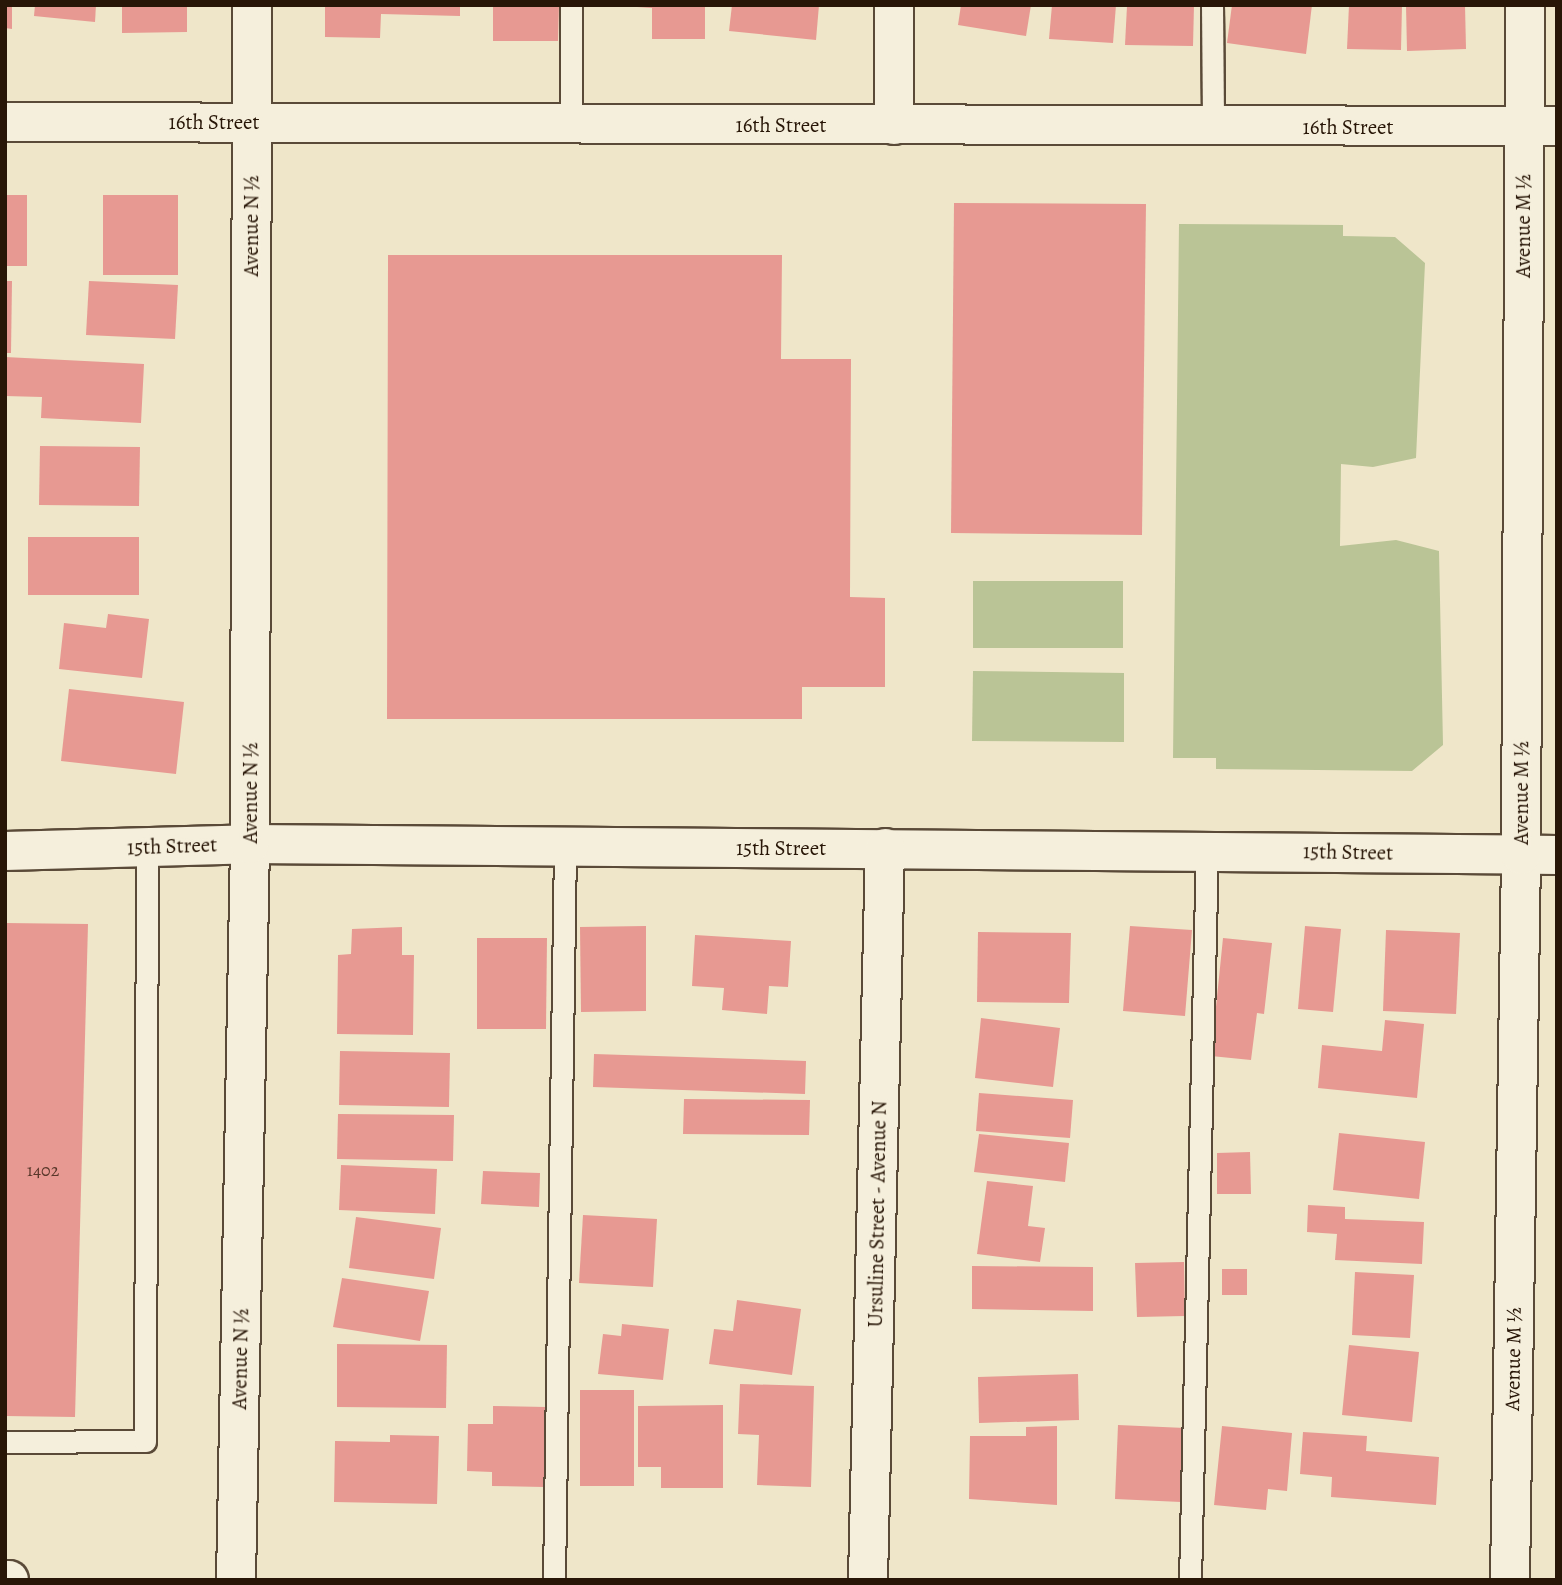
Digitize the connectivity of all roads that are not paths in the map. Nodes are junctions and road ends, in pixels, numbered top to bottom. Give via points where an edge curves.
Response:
1 (252, 5) edge
2 (571, 5) edge
3 (894, 5) edge
4 (1212, 5) edge
5 (1525, 5) edge
6 (5, 122) edge
7 (251, 122) junction
8 (570, 124) junction
9 (894, 125) junction
10 (1540, 126) edge
11 (1213, 127) junction
12 (250, 844) junction
13 (147, 846) junction
14 (565, 847) junction
15 (885, 848) junction
16 (1207, 849) junction
17 (5, 851) edge
18 (1539, 855) edge
19 (5, 1442) edge
20 (236, 1580) edge
21 (554, 1580) edge
22 (868, 1580) edge
23 (1191, 1580) edge
24 (1510, 1580) edge

1 - 7 street, Avenue N ½
2 - 8 lane
3 - 9 street
4 - 11 lane
5 - 10 street, Avenue M ½
6 - 7 street, 16th Street
7 - 8 street, 16th Street
7 - 12 street, Avenue N ½
8 - 9 street, 16th Street
9 - 11 street, 16th Street
10 - 11 street, 16th Street
10 - 18 street, Avenue M ½
12 - 13 street, 15th Street
12 - 14 street, 15th Street
12 - 20 street, Avenue N ½
13 - 17 street, 15th Street
13 - 19 lane via 145,1441
14 - 15 street, 15th Street
14 - 21 lane
15 - 16 street, 15th Street
15 - 22 street, Ursuline Street - Avenue N
16 - 18 street, 15th Street
16 - 23 lane
18 - 24 street, Avenue M ½

